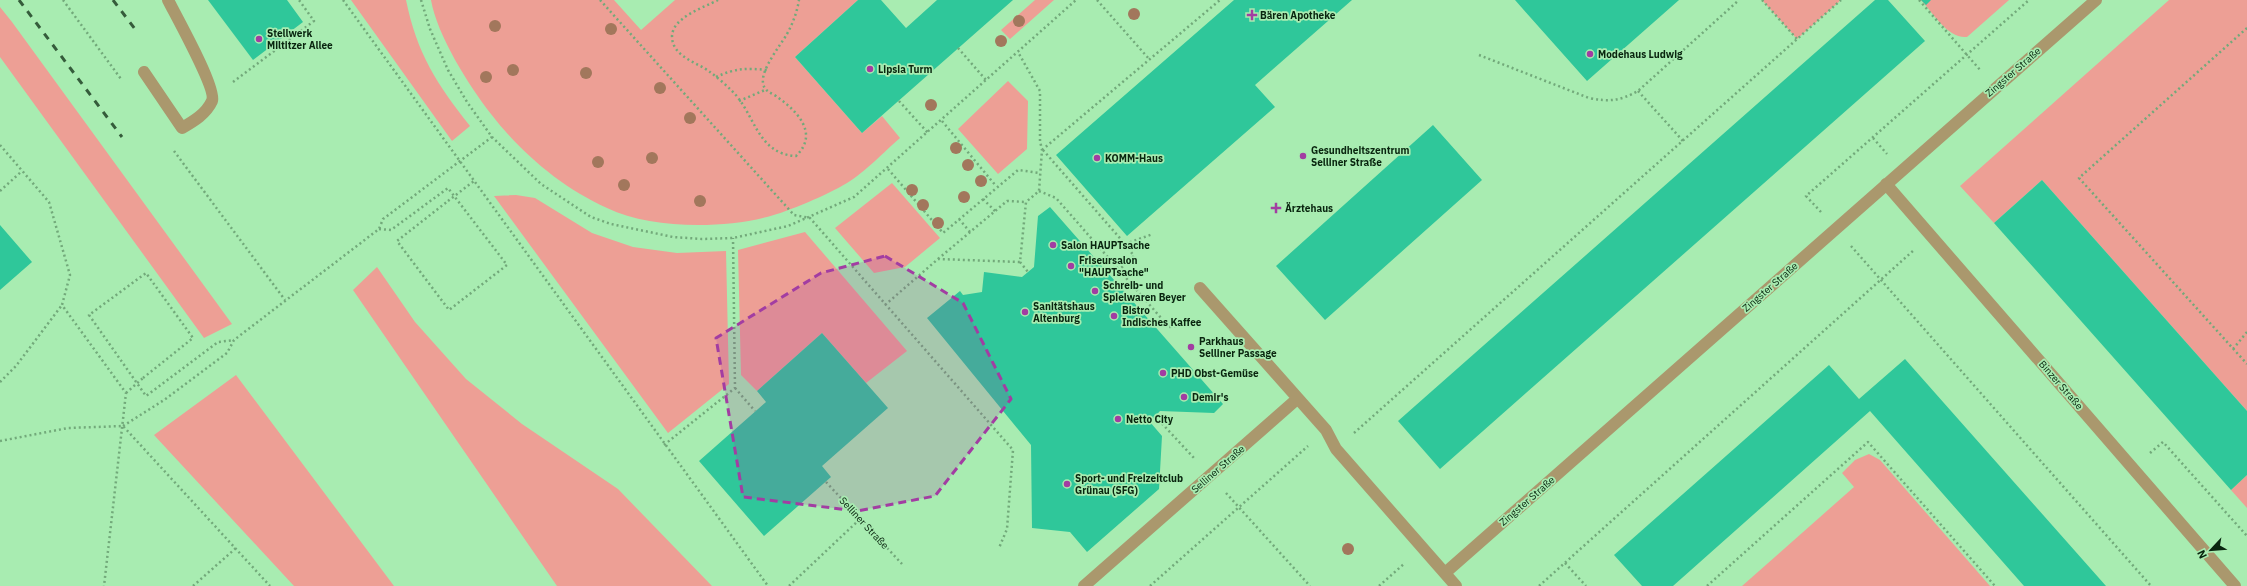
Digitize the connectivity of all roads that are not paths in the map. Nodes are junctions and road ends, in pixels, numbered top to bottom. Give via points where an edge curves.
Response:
1 (168, 0) edge
2 (2096, 0) edge
3 (144, 72) dead end
4 (1886, 184) junction
5 (1200, 288) dead end
6 (1297, 399) junction
7 (1445, 573) junction
8 (1084, 586) edge
9 (1456, 586) edge
10 (2235, 586) edge

1 - 3 street via 206,76 213,96 212,102 199,118 182,128
2 - 4 street, Zingster Straße
4 - 7 street, Zingster Straße
4 - 10 street, Binzer Straße
5 - 6 street
6 - 7 street via 1326,430 1336,449
6 - 8 street, Selliner Straße
7 - 9 street

